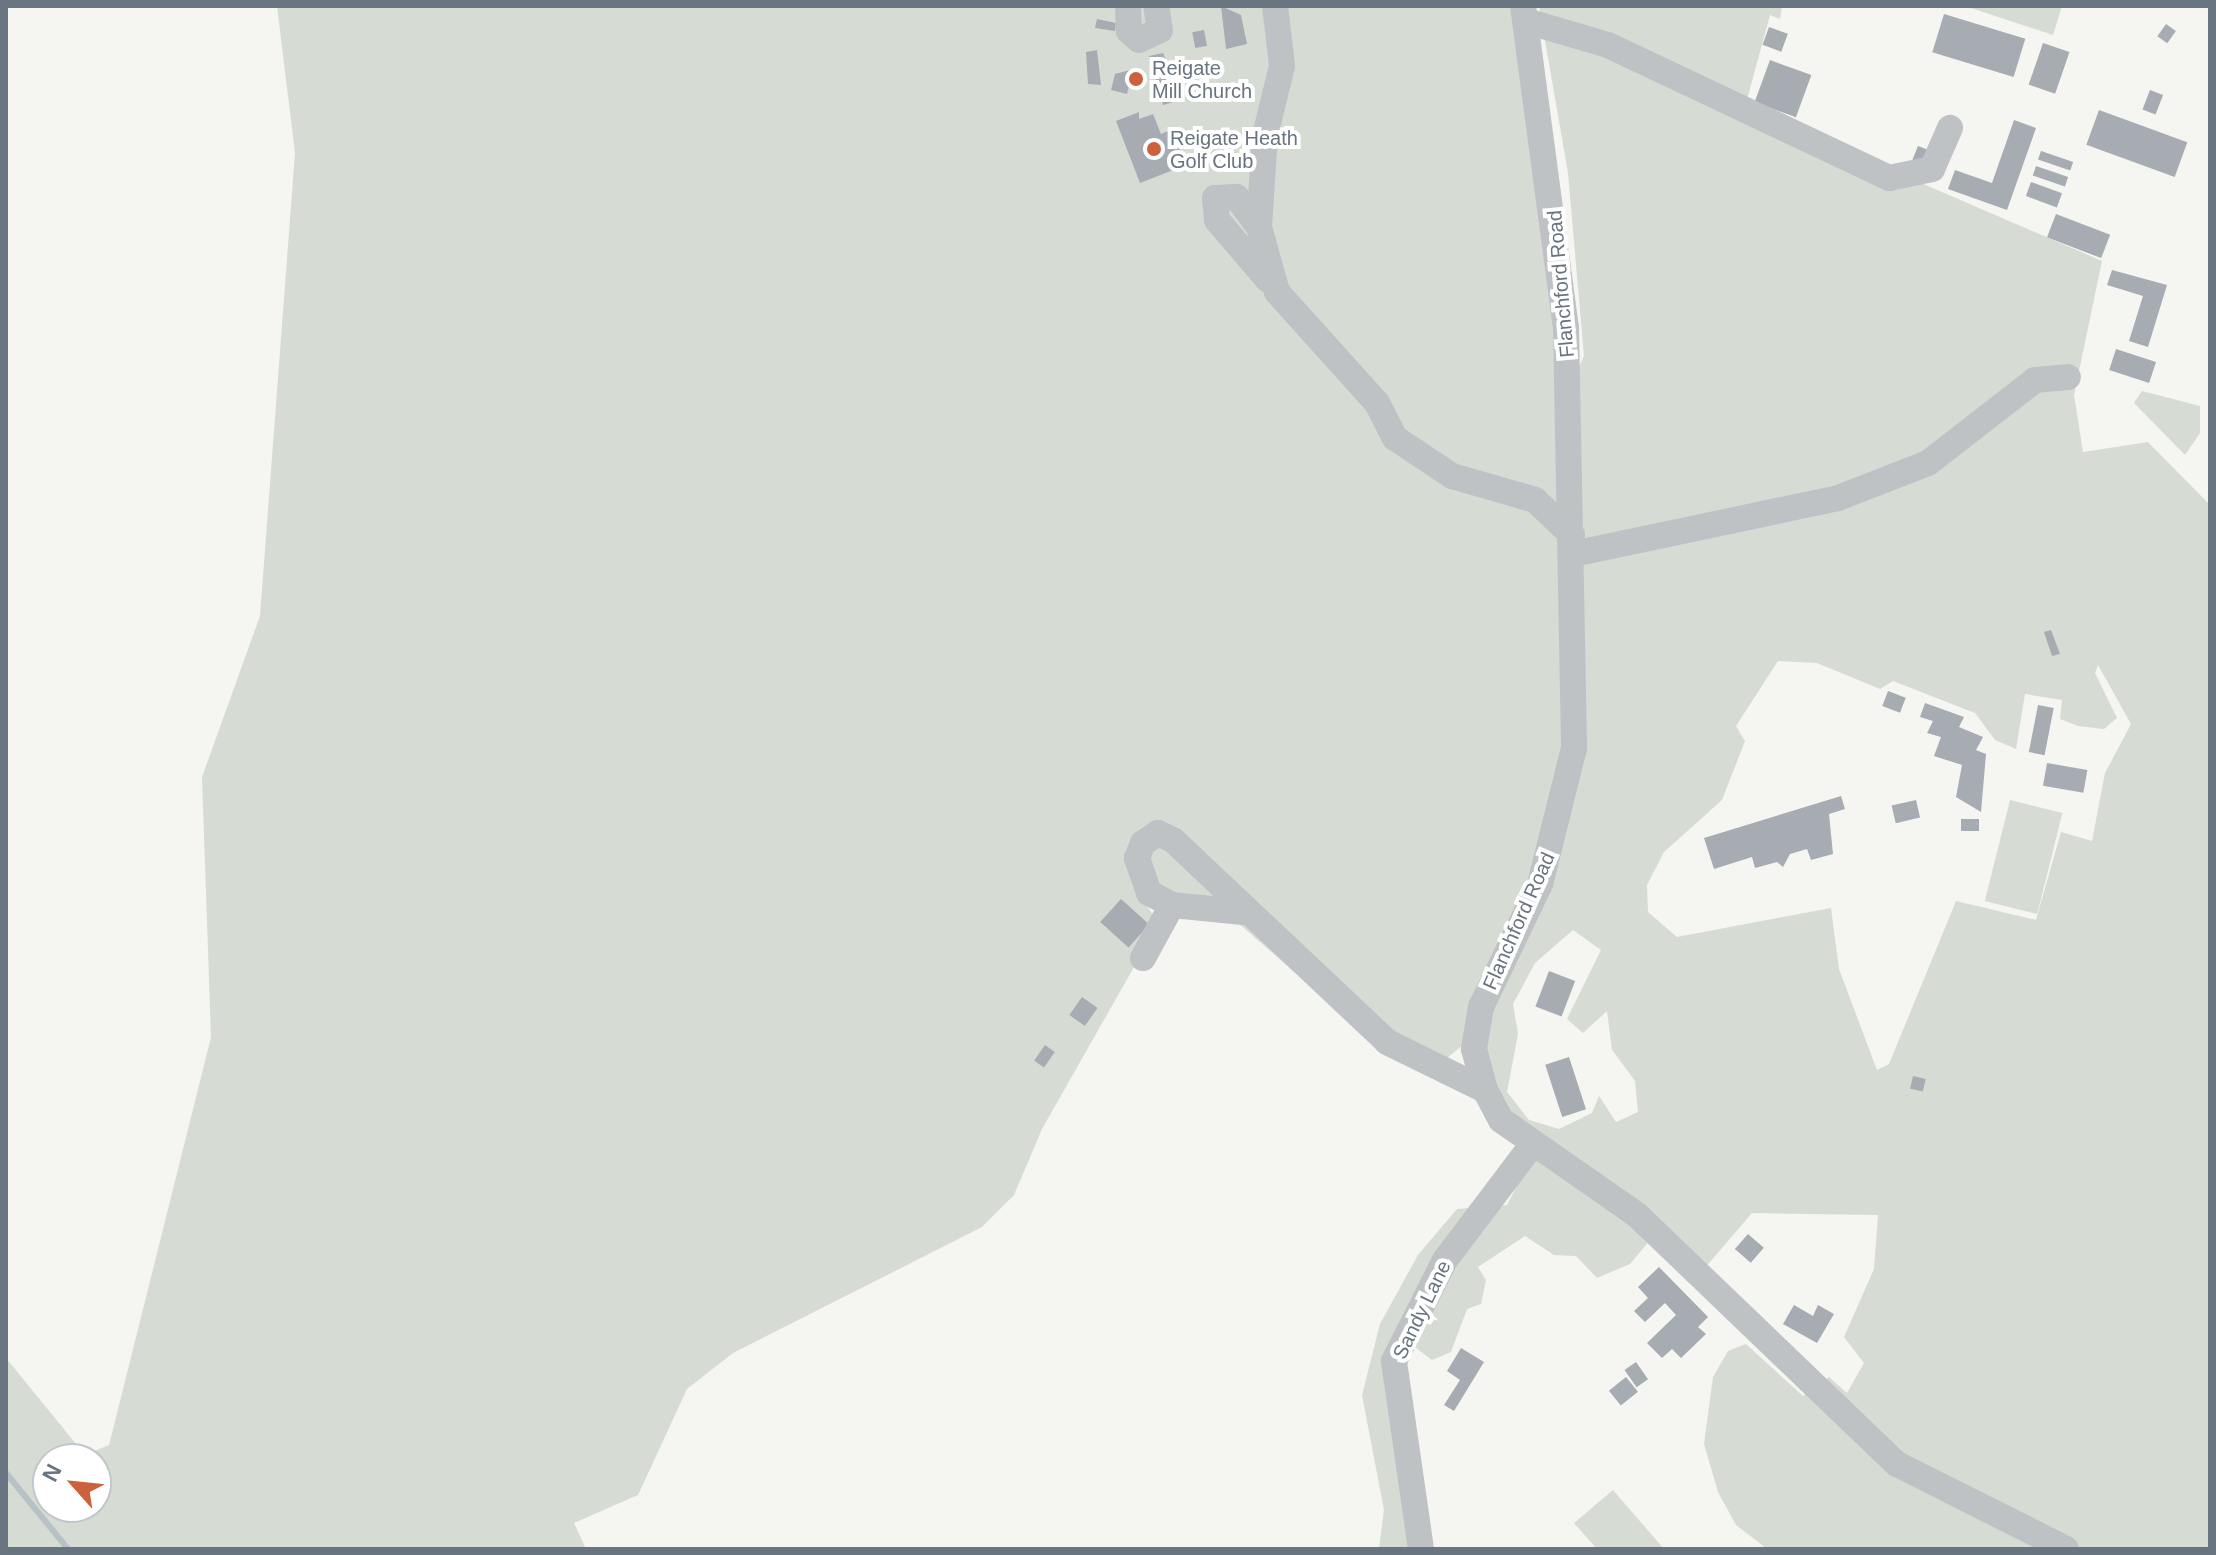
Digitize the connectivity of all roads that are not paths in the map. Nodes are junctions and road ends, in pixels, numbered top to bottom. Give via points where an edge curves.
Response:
1 (1128, 6) edge
2 (1156, 6) edge
3 (1275, 6) edge
4 (1524, 13) edge
5 (1950, 128) dead end
6 (1259, 227) junction
7 (1277, 292) junction
8 (2068, 377) dead end
9 (1569, 482) junction
10 (1535, 500) junction
11 (1572, 544) junction
12 (1172, 905) junction
13 (1243, 912) junction
14 (1143, 958) dead end
15 (1485, 1090) junction
16 (1532, 1145) junction
17 (1421, 1549) edge
18 (2066, 1549) edge

1 - 2 street via 1129,31 1139,40 1160,30
3 - 6 street via 1282,66 1265,136
4 - 5 street via 1621,51 1889,178 1932,169
4 - 9 street, Flanchford Road via 1561,261
6 - 7 street
6 - 7 street via 1236,197 1215,198 1217,220
7 - 10 street via 1377,403 1395,438 1452,476
8 - 11 street via 2035,380 1952,449 1838,498
9 - 10 street
9 - 11 street, Flanchford Road
10 - 11 street
11 - 15 street, Flanchford Road via 1574,748 1540,884 1481,1007 1474,1049
12 - 13 street
12 - 13 street via 1140,879 1139,850 1158,833
12 - 14 street
13 - 15 street via 1387,1042
15 - 16 street, Flanchford Road via 1501,1120
16 - 17 street, Sandy Lane via 1445,1260 1394,1361
16 - 18 street, Flanchford Road via 1637,1215 1897,1464

